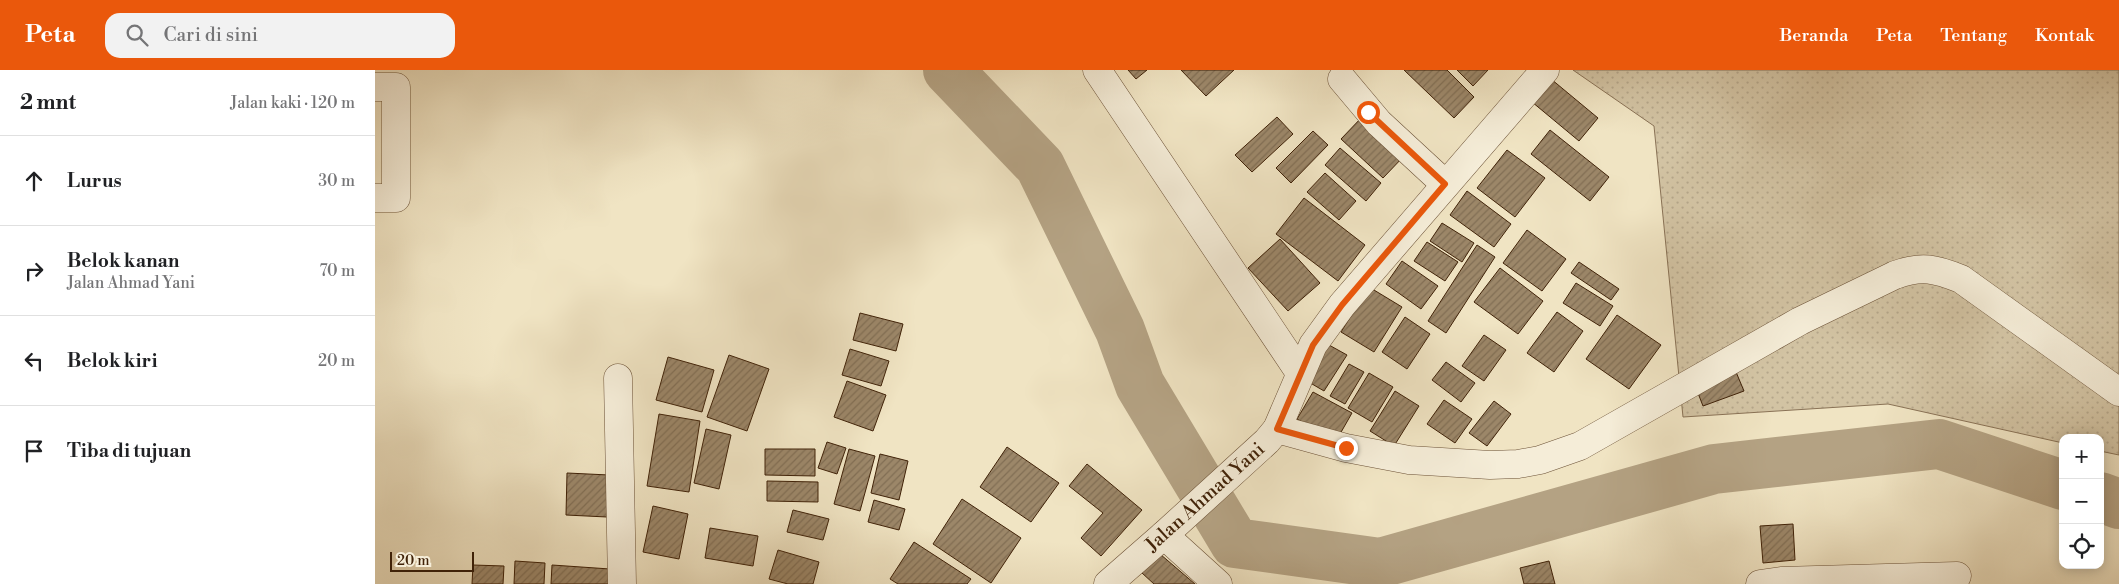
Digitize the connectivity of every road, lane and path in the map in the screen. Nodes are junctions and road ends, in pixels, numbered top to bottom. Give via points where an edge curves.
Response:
1 (1097, 70) edge
2 (1545, 70) edge
3 (1342, 80) dead end
4 (375, 88) edge
5 (1445, 184) junction
6 (375, 198) edge
7 (1300, 373) junction
8 (618, 378) dead end
9 (2119, 392) edge
10 (1272, 435) junction
11 (1174, 526) junction
12 (1957, 576) dead end
13 (1875, 581) edge
14 (622, 584) edge
15 (1108, 584) edge
16 (1218, 584) edge
17 (1760, 584) edge

1 - 7 street
2 - 5 street, Jalan Ahmad Yani
3 - 5 street via 1379,123
4 - 6 street via 396,87 396,198
5 - 7 street, Jalan Ahmad Yani via 1342,305 1313,345
7 - 10 street, Jalan Ahmad Yani
8 - 14 street
9 - 10 street via 1961,279 1923,268 1895,275 1800,321 1581,446 1539,460 1490,465 1409,460
10 - 11 street, Jalan Ahmad Yani
11 - 15 street, Jalan Ahmad Yani
11 - 16 street
12 - 13 street
13 - 17 street

